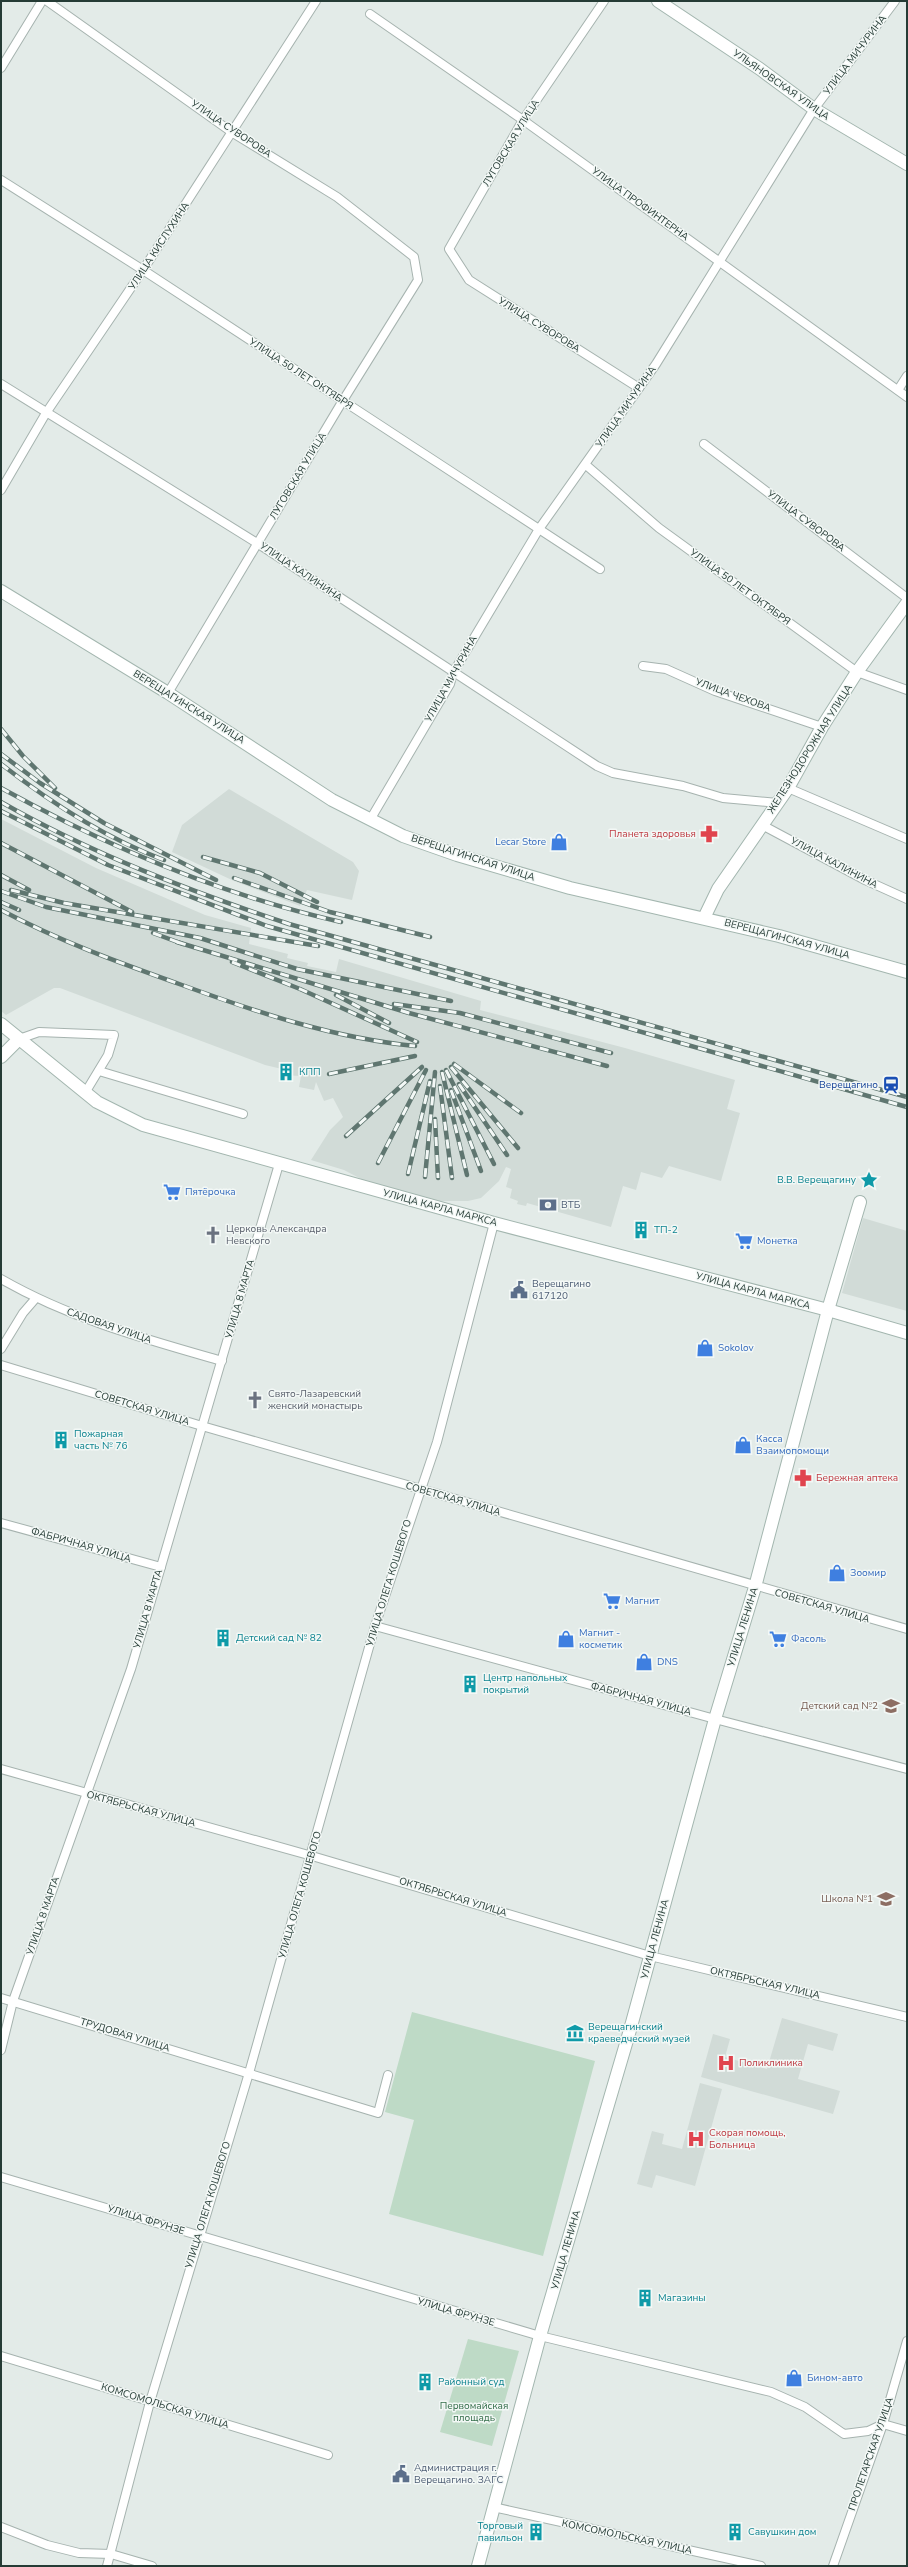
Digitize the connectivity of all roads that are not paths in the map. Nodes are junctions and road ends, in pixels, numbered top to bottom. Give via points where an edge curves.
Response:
1 (42, 1) edge
2 (47, 1) edge
3 (316, 1) edge
4 (604, 1) edge
5 (658, 1) edge
6 (895, 1) edge
7 (370, 14) dead end
8 (1, 68) edge
9 (814, 109) junction
10 (523, 120) junction
11 (233, 133) junction
12 (907, 164) edge
13 (1, 180) edge
14 (449, 250) joint
15 (414, 257) joint
16 (721, 262) junction
17 (144, 270) junction
18 (907, 376) edge
19 (1, 384) edge
20 (639, 388) junction
21 (898, 390) junction
22 (907, 397) edge
23 (342, 402) junction
24 (46, 413) junction
25 (704, 444) dead end
26 (586, 465) junction
27 (1, 490) edge
28 (539, 529) junction
29 (257, 543) junction
30 (600, 569) dead end
31 (1, 591) edge
32 (907, 598) edge
33 (907, 603) edge
34 (643, 666) dead end
35 (857, 672) junction
36 (452, 673) junction
37 (907, 690) edge
38 (168, 694) junction
39 (822, 727) junction
40 (788, 788) junction
41 (778, 803) junction
42 (370, 820) junction
43 (762, 825) junction
44 (907, 839) edge
45 (907, 899) edge
46 (704, 918) junction
47 (907, 972) edge
48 (1, 1024) edge
49 (19, 1039) junction
50 (1, 1057) edge
51 (99, 1071) junction
52 (85, 1093) junction
53 (243, 1114) dead end
54 (279, 1164) junction
55 (860, 1202) dead end
56 (494, 1223) junction
57 (1, 1279) edge
58 (36, 1298) junction
59 (828, 1310) junction
60 (907, 1333) edge
61 (1, 1349) edge
62 (222, 1361) junction
63 (1, 1365) edge
64 (202, 1426) junction
65 (419, 1489) junction
66 (1, 1523) edge
67 (161, 1567) junction
68 (755, 1587) junction
69 (375, 1626) junction
70 (907, 1629) edge
71 (715, 1719) junction
72 (1, 1769) edge
73 (907, 1769) edge
74 (86, 1794) junction
75 (312, 1856) junction
76 (650, 1956) junction
77 (1, 1998) edge
78 (14, 2002) junction
79 (907, 2017) edge
80 (1, 2050) edge
81 (249, 2073) junction
82 (388, 2075) dead end
83 (1, 2177) edge
84 (198, 2236) junction
85 (540, 2336) junction
86 (907, 2342) edge
87 (1, 2356) edge
88 (150, 2402) junction
89 (883, 2424) junction
90 (907, 2432) edge
91 (328, 2455) dead end
92 (493, 2507) junction
93 (1, 2527) edge
94 (111, 2554) junction
95 (107, 2566) edge
96 (152, 2566) edge
97 (478, 2566) edge
98 (761, 2566) edge
99 (833, 2566) edge

1 - 8 street
2 - 11 street, УЛИЦА СУВОРОВА
3 - 11 street, УЛИЦА КИСЛУХИНА
4 - 10 street, ЛУГОВСКАЯ УЛИЦА
5 - 9 street, УЛЬЯНОВСКАЯ УЛИЦА via 760,69
6 - 9 street, УЛИЦА МИЧУРИНА
7 - 10 street, УЛИЦА ПРОФИНТЕРНА
9 - 12 street, УЛЬЯНОВСКАЯ УЛИЦА
9 - 16 street, УЛИЦА МИЧУРИНА
10 - 14 street, ЛУГОВСКАЯ УЛИЦА
10 - 16 street, УЛИЦА ПРОФИНТЕРНА
11 - 15 street, УЛИЦА СУВОРОВА via 337,197
11 - 17 street, УЛИЦА КИСЛУХИНА
13 - 17 street, УЛИЦА 50 ЛЕТ ОКТЯБРЯ
14 - 20 street, УЛИЦА СУВОРОВА via 469,280
15 - 23 street, ЛУГОВСКАЯ УЛИЦА via 418,280
16 - 20 street, УЛИЦА МИЧУРИНА
16 - 21 street, УЛИЦА ПРОФИНТЕРНА
17 - 23 street, УЛИЦА 50 ЛЕТ ОКТЯБРЯ
17 - 24 street, УЛИЦА КИСЛУХИНА
18 - 21 street
19 - 24 street, УЛИЦА КАЛИНИНА
20 - 26 street, УЛИЦА МИЧУРИНА
21 - 22 street, УЛИЦА ПРОФИНТЕРНА
23 - 28 street, УЛИЦА 50 ЛЕТ ОКТЯБРЯ
23 - 29 street, ЛУГОВСКАЯ УЛИЦА
24 - 27 street, УЛИЦА КИСЛУХИНА
24 - 29 street, УЛИЦА КАЛИНИНА
25 - 32 street, УЛИЦА СУВОРОВА
26 - 28 street, УЛИЦА МИЧУРИНА
26 - 35 street, УЛИЦА 50 ЛЕТ ОКТЯБРЯ via 659,528
28 - 30 street, УЛИЦА 50 ЛЕТ ОКТЯБРЯ
28 - 36 street, УЛИЦА МИЧУРИНА
29 - 36 street, УЛИЦА КАЛИНИНА
29 - 38 street, ЛУГОВСКАЯ УЛИЦА
31 - 38 street, ВЕРЕЩАГИНСКАЯ УЛИЦА
33 - 35 street, ЖЕЛЕЗНОДОРОЖНАЯ УЛИЦА
34 - 39 street, УЛИЦА ЧЕХОВА via 666,669 716,691
35 - 37 street, УЛИЦА 50 ЛЕТ ОКТЯБРЯ
35 - 39 street, ЖЕЛЕЗНОДОРОЖНАЯ УЛИЦА
36 - 41 street, УЛИЦА КАЛИНИНА via 597,766 613,773 683,786 723,798
36 - 42 street, УЛИЦА МИЧУРИНА via 450,684
38 - 42 street, ВЕРЕЩАГИНСКАЯ УЛИЦА via 332,800
39 - 40 street, ЖЕЛЕЗНОДОРОЖНАЯ УЛИЦА
40 - 41 street, ЖЕЛЕЗНОДОРОЖНАЯ УЛИЦА
40 - 44 street
41 - 43 street, ЖЕЛЕЗНОДОРОЖНАЯ УЛИЦА
42 - 46 street, ВЕРЕЩАГИНСКАЯ УЛИЦА via 427,845 497,867 578,890
43 - 45 street, УЛИЦА КАЛИНИНА via 865,880
43 - 46 street, ЖЕЛЕЗНОДОРОЖНАЯ УЛИЦА via 718,889
46 - 47 street, ВЕРЕЩАГИНСКАЯ УЛИЦА
48 - 49 street, УЛИЦА КАРЛА МАРКСА
49 - 50 street
49 - 51 street via 39,1032 114,1035 108,1055
49 - 52 street, УЛИЦА КАРЛА МАРКСА
51 - 52 street
51 - 53 street
52 - 54 street, УЛИЦА КАРЛА МАРКСА via 112,1111 143,1125
54 - 56 street, УЛИЦА КАРЛА МАРКСА
54 - 62 street, УЛИЦА 8 МАРТА
55 - 59 street, УЛИЦА ЛЕНИНА
56 - 59 street, УЛИЦА КАРЛА МАРКСА
56 - 65 street, УЛИЦА ОЛЕГА КОШЕВОГО via 440,1428
57 - 58 street, САДОВАЯ УЛИЦА
58 - 61 street via 22,1313
58 - 62 street, САДОВАЯ УЛИЦА via 113,1329
59 - 60 street, УЛИЦА КАРЛА МАРКСА
59 - 68 street, УЛИЦА ЛЕНИНА
62 - 64 street, УЛИЦА 8 МАРТА
63 - 64 street, СОВЕТСКАЯ УЛИЦА
64 - 65 street, СОВЕТСКАЯ УЛИЦА
64 - 67 street, УЛИЦА 8 МАРТА
65 - 68 street, СОВЕТСКАЯ УЛИЦА
65 - 69 street, УЛИЦА ОЛЕГА КОШЕВОГО
66 - 67 street, ФАБРИЧНАЯ УЛИЦА
67 - 74 street, УЛИЦА 8 МАРТА via 131,1669
68 - 70 street, СОВЕТСКАЯ УЛИЦА
68 - 71 street, УЛИЦА ЛЕНИНА
69 - 71 street, ФАБРИЧНАЯ УЛИЦА
69 - 75 street, УЛИЦА ОЛЕГА КОШЕВОГО
71 - 73 street, ФАБРИЧНАЯ УЛИЦА
71 - 76 street, УЛИЦА ЛЕНИНА
72 - 74 street, ОКТЯБРЬСКАЯ УЛИЦА
74 - 75 street, ОКТЯБРЬСКАЯ УЛИЦА
74 - 78 street, УЛИЦА 8 МАРТА
75 - 76 street, ОКТЯБРЬСКАЯ УЛИЦА
75 - 81 street, УЛИЦА ОЛЕГА КОШЕВОГО
76 - 79 street, ОКТЯБРЬСКАЯ УЛИЦА
76 - 85 street, УЛИЦА ЛЕНИНА
77 - 78 street, ТРУДОВАЯ УЛИЦА
78 - 80 street, УЛИЦА 8 МАРТА
78 - 81 street, ТРУДОВАЯ УЛИЦА
81 - 82 street, ТРУДОВАЯ УЛИЦА via 378,2113
81 - 84 street, УЛИЦА ОЛЕГА КОШЕВОГО
83 - 84 street, УЛИЦА ФРУНЗЕ
84 - 85 street, УЛИЦА ФРУНЗЕ
84 - 88 street, УЛИЦА ОЛЕГА КОШЕВОГО
85 - 89 street, УЛИЦА ФРУНЗЕ via 771,2392 805,2408 844,2434 868,2431
85 - 92 street, УЛИЦА ЛЕНИНА
86 - 89 street, ПРОЛЕТАРСКАЯ УЛИЦА
87 - 88 street, КОМСОМОЛЬСКАЯ УЛИЦА
88 - 91 street, КОМСОМОЛЬСКАЯ УЛИЦА
88 - 94 street, УЛИЦА ОЛЕГА КОШЕВОГО
89 - 90 street
89 - 99 street, ПРОЛЕТАРСКАЯ УЛИЦА
92 - 97 street, УЛИЦА ЛЕНИНА
92 - 98 street, КОМСОМОЛЬСКАЯ УЛИЦА
93 - 94 street via 47,2545 79,2553
94 - 95 street, УЛИЦА ОЛЕГА КОШЕВОГО
94 - 96 street

